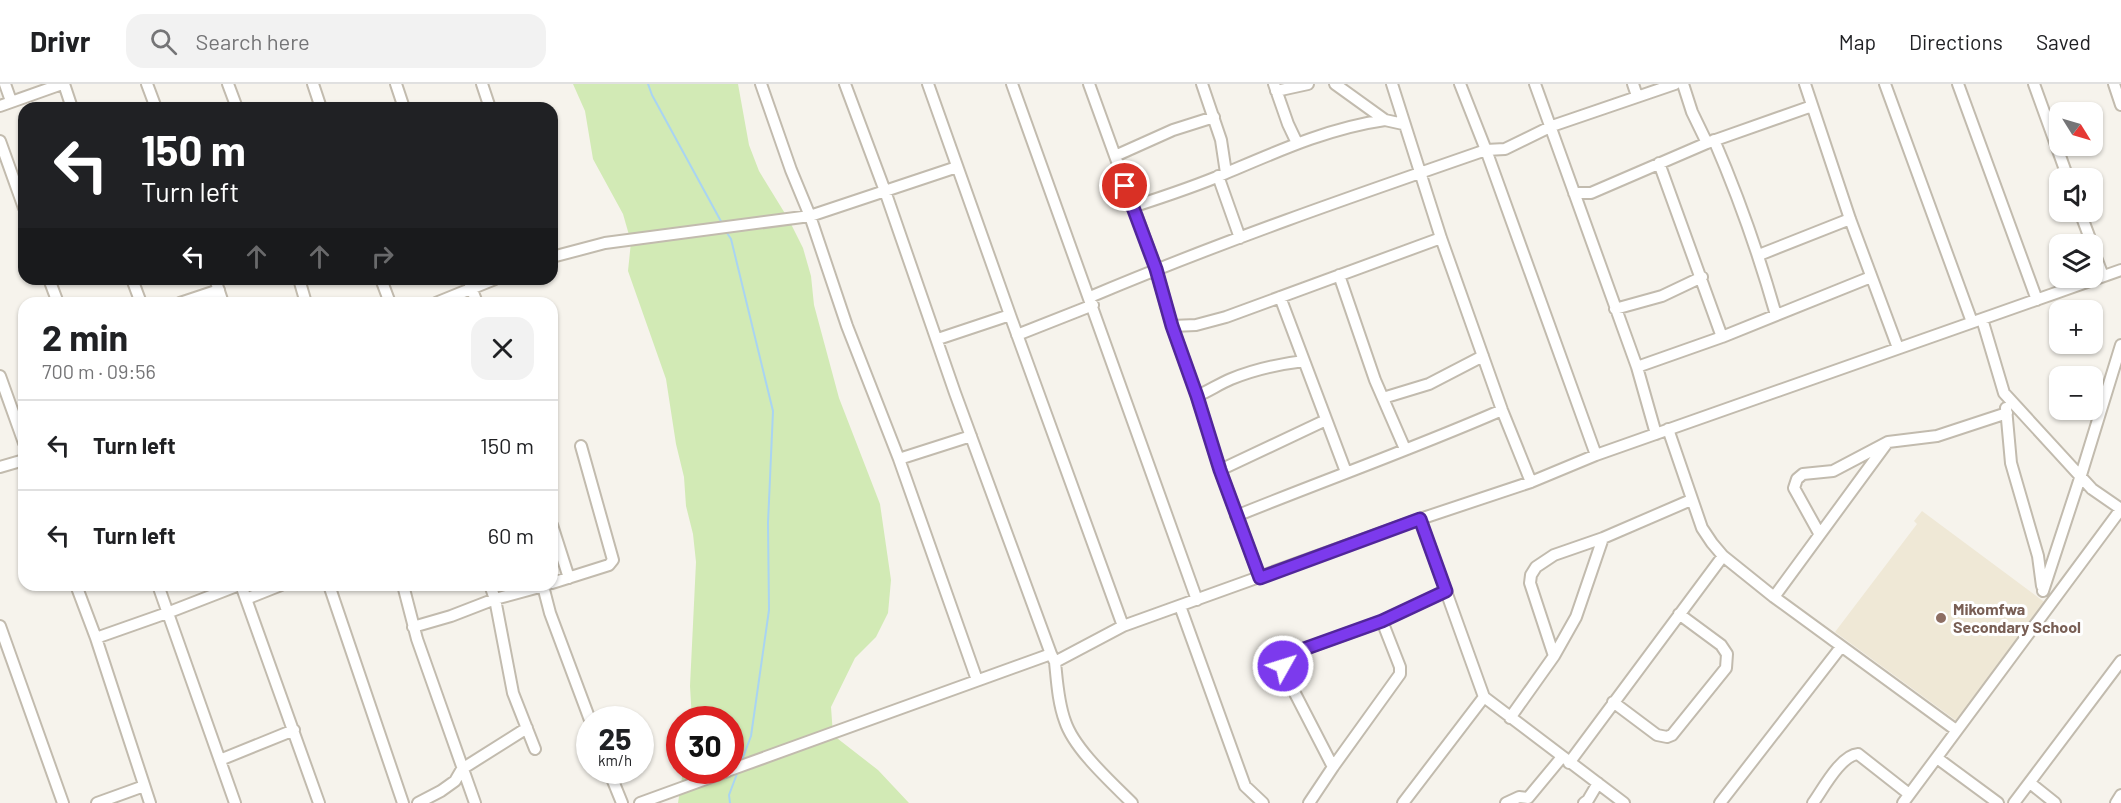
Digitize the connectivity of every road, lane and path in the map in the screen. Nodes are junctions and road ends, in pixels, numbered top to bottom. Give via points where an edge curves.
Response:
1 (5, 84) edge
2 (64, 84) edge
3 (147, 84) edge
4 (228, 84) edge
5 (313, 84) edge
6 (396, 84) edge
7 (482, 84) edge
8 (761, 84) edge
9 (844, 84) edge
10 (928, 84) edge
11 (1012, 84) edge
12 (1089, 84) edge
13 (1202, 84) edge
14 (1308, 84) edge
15 (1335, 84) edge
16 (1392, 84) edge
17 (1460, 84) edge
18 (1535, 84) edge
19 (1633, 84) edge
20 (1675, 84) edge
21 (1683, 84) edge
22 (1805, 84) edge
23 (1886, 84) edge
24 (1958, 84) edge
25 (2034, 84) edge
26 (2114, 84) edge
27 (1275, 87) edge
28 (1637, 96) junction
29 (11, 101) junction
30 (70, 102) edge
31 (154, 102) edge
32 (235, 102) edge
33 (319, 102) edge
34 (402, 102) edge
35 (488, 102) edge
36 (2121, 105) edge
37 (0, 106) edge
38 (1812, 106) junction
39 (1214, 117) junction
40 (1385, 120) junction
41 (1403, 124) junction
42 (1552, 126) junction
43 (0, 141) edge
44 (1711, 142) junction
45 (1297, 143) junction
46 (1486, 150) junction
47 (1115, 156) junction
48 (1659, 163) junction
49 (957, 167) junction
50 (2064, 168) edge
51 (1419, 173) junction
52 (1222, 175) junction
53 (18, 185) edge
54 (885, 191) junction
55 (1574, 193) junction
56 (1132, 207) junction
57 (810, 216) junction
58 (1850, 219) junction
59 (1240, 238) junction
60 (1441, 238) junction
61 (558, 255) edge
62 (1759, 255) junction
63 (1156, 269) junction
64 (2121, 270) edge
65 (1339, 275) junction
66 (2103, 276) edge
67 (1870, 277) junction
68 (1702, 278) junction
69 (217, 285) edge
70 (468, 285) edge
71 (2070, 288) edge
72 (219, 290) junction
73 (198, 297) edge
74 (221, 297) edge
75 (447, 297) edge
76 (1280, 297) junction
77 (2037, 300) junction
78 (1091, 301) junction
79 (1615, 309) junction
80 (1010, 315) junction
81 (1776, 315) junction
82 (1977, 321) junction
83 (1172, 326) junction
84 (1017, 335) junction
85 (1722, 337) junction
86 (938, 339) junction
87 (2121, 345) edge
88 (1898, 348) junction
89 (1483, 356) junction
90 (1304, 362) junction
91 (1637, 367) junction
92 (0, 376) edge
93 (2004, 393) junction
94 (1197, 396) junction
95 (1383, 398) junction
96 (1502, 410) junction
97 (2007, 413) junction
98 (1326, 420) junction
99 (18, 426) edge
100 (1668, 429) junction
101 (1656, 434) junction
102 (971, 436) junction
103 (1888, 442) junction
104 (581, 446) dead end
105 (1405, 449) junction
106 (1596, 455) junction
107 (899, 459) junction
108 (18, 462) edge
109 (0, 467) edge
110 (1220, 470) junction
111 (1346, 472) junction
112 (2081, 476) junction
113 (1531, 482) junction
114 (1691, 500) junction
115 (2120, 512) edge
116 (1236, 516) junction
117 (1420, 519) junction
118 (1819, 533) junction
119 (1603, 538) junction
120 (558, 544) edge
121 (1723, 556) junction
122 (569, 578) junction
123 (1260, 578) junction
124 (558, 582) edge
125 (78, 591) edge
126 (160, 591) edge
127 (225, 591) edge
128 (243, 591) edge
129 (265, 591) edge
130 (331, 591) edge
131 (404, 591) edge
132 (492, 591) edge
133 (525, 591) edge
134 (548, 591) edge
135 (1446, 591) junction
136 (2043, 591) junction
137 (1774, 597) junction
138 (246, 598) junction
139 (495, 599) junction
140 (1197, 600) junction
141 (2051, 602) junction
142 (1180, 606) junction
143 (167, 614) junction
144 (1679, 614) junction
145 (1382, 621) junction
146 (1123, 626) junction
147 (0, 627) edge
148 (413, 627) junction
149 (96, 638) junction
150 (1841, 646) junction
151 (1554, 656) junction
152 (1053, 658) junction
153 (2121, 662) edge
154 (977, 680) junction
155 (1484, 698) junction
156 (1614, 702) junction
157 (585, 706) edge
158 (1510, 718) junction
159 (527, 728) junction
160 (294, 730) junction
161 (1956, 730) junction
162 (535, 749) dead end
163 (1937, 758) junction
164 (220, 760) junction
165 (1565, 760) junction
166 (744, 765) edge
167 (1333, 767) junction
168 (462, 770) junction
169 (1598, 783) junction
170 (2030, 783) junction
171 (614, 784) edge
172 (693, 784) edge
173 (144, 786) junction
174 (2121, 795) edge
175 (1906, 799) edge
176 (63, 803) edge
177 (97, 803) edge
178 (150, 803) edge
179 (236, 803) edge
180 (319, 803) edge
181 (403, 803) edge
182 (418, 803) edge
183 (475, 803) edge
184 (622, 803) edge
185 (640, 803) edge
186 (1132, 803) edge
187 (1263, 803) edge
188 (1309, 803) edge
189 (1402, 803) edge
190 (1506, 803) edge
191 (1584, 803) edge
192 (1624, 803) edge
193 (1720, 803) edge
194 (1813, 803) edge
195 (1998, 803) edge
196 (2014, 803) edge
197 (2055, 803) edge
198 (2116, 803) edge

1 - 29 street
2 - 29 street
2 - 30 street
3 - 31 street
4 - 32 street
5 - 33 street
6 - 34 street
7 - 35 street
8 - 57 street
9 - 54 street
10 - 49 street
11 - 78 street
12 - 47 street
13 - 39 street
14 - 27 street
15 - 40 street
16 - 41 street
17 - 46 street
18 - 42 street
19 - 28 street
20 - 28 street
21 - 44 street via 1692,111
22 - 38 street
23 - 82 street
24 - 77 street
25 - 50 street
26 - 36 street
27 - 45 street
28 - 42 street
29 - 37 street
38 - 44 street
38 - 58 street
39 - 47 street
39 - 52 street via 1221,140
40 - 41 street
40 - 45 street via 1349,126
41 - 51 street
42 - 46 street via 1504,149
42 - 55 street
43 - 53 street
44 - 48 street
44 - 62 street via 1739,198
45 - 52 street
46 - 51 street
46 - 106 street
47 - 56 street
48 - 55 street via 1591,193
48 - 68 street
49 - 54 street
49 - 80 street
51 - 59 street
51 - 60 street
52 - 56 street
52 - 59 street
54 - 57 street
54 - 86 street
55 - 79 street
56 - 63 street
57 - 61 street via 605,243
57 - 107 street via 847,326
58 - 62 street
58 - 67 street
59 - 63 street
60 - 65 street
60 - 89 street
62 - 81 street
63 - 78 street
63 - 83 street
64 - 66 street
65 - 76 street
65 - 95 street
67 - 81 street
67 - 88 street
68 - 79 street via 1662,296
68 - 85 street
69 - 72 street
70 - 75 street
71 - 77 street
72 - 73 street
72 - 74 street
76 - 83 street via 1226,317
76 - 90 street
77 - 82 street
78 - 84 street
78 - 140 street
79 - 91 street
80 - 84 street
80 - 86 street
81 - 85 street
82 - 88 street
82 - 93 street
83 - 94 street
84 - 146 street
85 - 91 street
86 - 102 street
87 - 112 street
88 - 100 street
89 - 95 street via 1430,384
89 - 96 street
90 - 94 street via 1246,374
90 - 98 street
91 - 101 street
92 - 99 street
93 - 97 street
93 - 112 street
94 - 110 street
95 - 105 street
96 - 105 street
96 - 113 street
97 - 103 street via 1937,436
97 - 136 street via 2011,463 2038,556
98 - 110 street
98 - 111 street
100 - 101 street
100 - 114 street
101 - 106 street
102 - 107 street
102 - 152 street
103 - 118 street
103 - 118 street via 1833,471 1803,474 1797,479 1794,488
104 - 122 street via 613,560 609,565
105 - 111 street
106 - 113 street
107 - 154 street
108 - 109 street
110 - 116 street
111 - 116 street
112 - 115 street
112 - 136 street
113 - 117 street
114 - 119 street
114 - 121 street via 1702,528
115 - 141 street
116 - 123 street
117 - 123 street
117 - 135 street
118 - 137 street
119 - 151 street via 1576,618
119 - 151 street via 1554,555 1531,575 1530,583
120 - 122 street
121 - 137 street
121 - 144 street
122 - 124 street
123 - 140 street
125 - 149 street
126 - 143 street
127 - 143 street
128 - 138 street
129 - 138 street
130 - 181 street
131 - 148 street
132 - 139 street
133 - 139 street
134 - 157 street via 550,613
135 - 145 street
135 - 155 street
136 - 141 street
137 - 150 street
138 - 160 street
139 - 148 street
139 - 159 street via 513,693
140 - 142 street
141 - 161 street
142 - 146 street
142 - 187 street via 1245,786
143 - 149 street
143 - 164 street
144 - 156 street
144 - 156 street via 1721,645 1727,654 1726,668 1667,737 1657,735
145 - 167 street via 1400,674
145 - 167 street via 1290,654 1283,660 1284,672
146 - 152 street
147 - 176 street
148 - 168 street
149 - 173 street
150 - 161 street
150 - 193 street
151 - 158 street
152 - 154 street
152 - 186 street via 1060,705 1074,741
153 - 170 street
154 - 166 street
155 - 158 street
155 - 189 street
156 - 165 street
158 - 165 street
159 - 162 street
159 - 168 street
160 - 164 street
160 - 180 street
161 - 163 street
163 - 175 street
163 - 195 street
164 - 179 street
165 - 169 street
165 - 190 street via 1528,798
167 - 188 street
168 - 182 street via 455,781
168 - 183 street
169 - 191 street
169 - 192 street
170 - 196 street
170 - 197 street
171 - 184 street
172 - 185 street
173 - 177 street
173 - 178 street
174 - 198 street
175 - 194 street via 1858,754 1852,754

